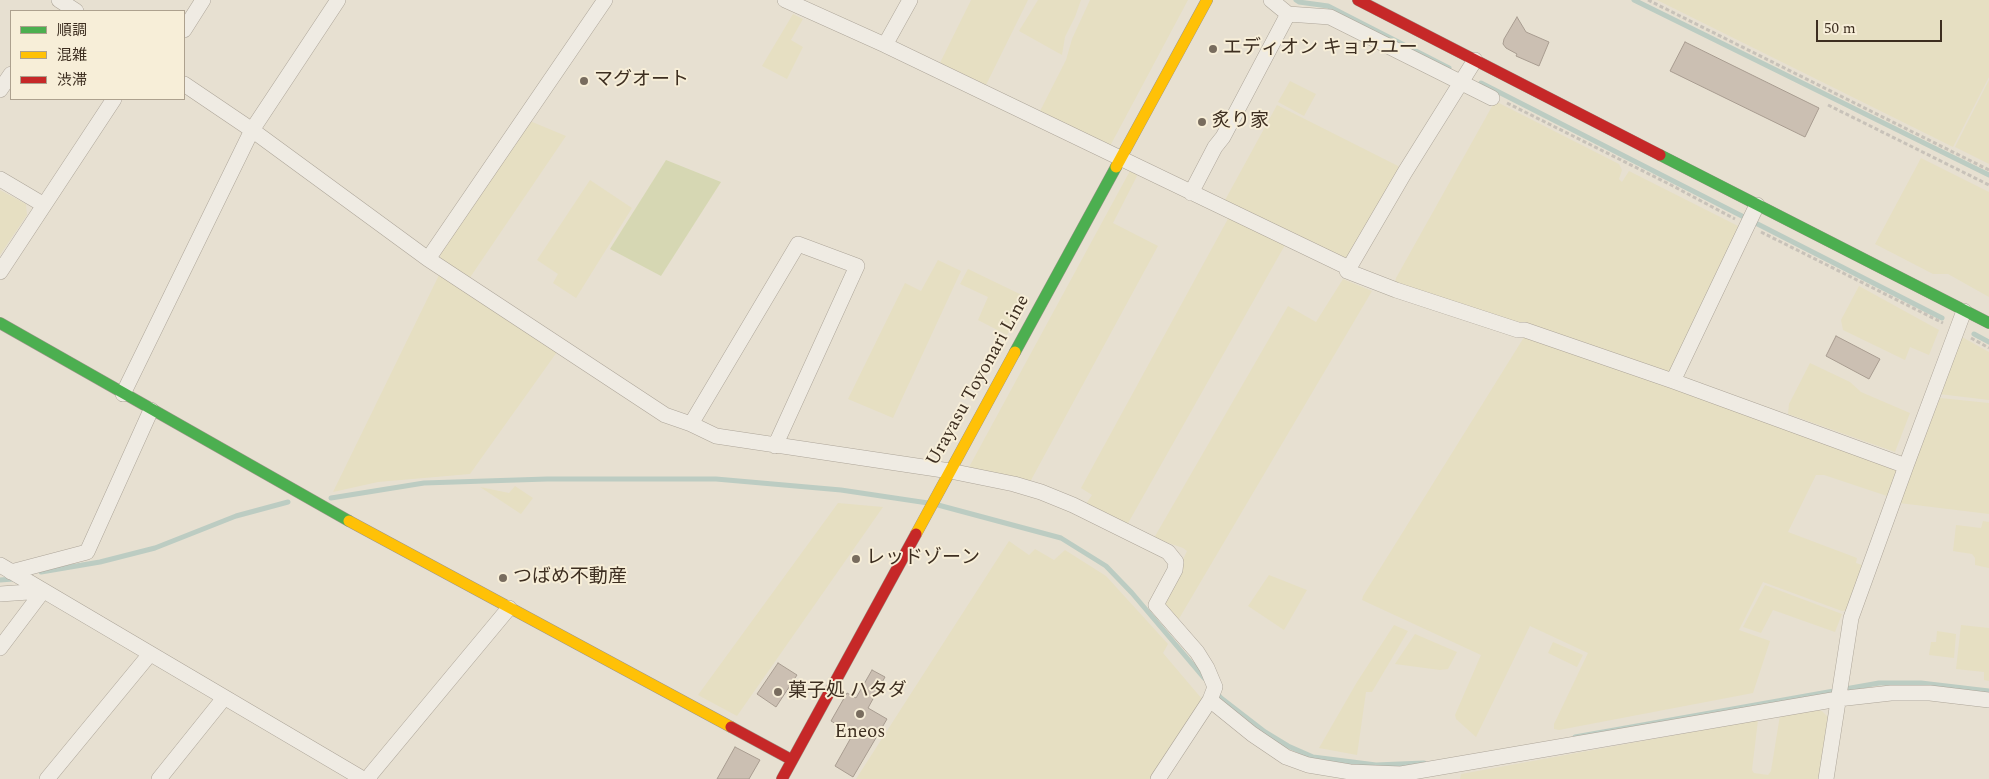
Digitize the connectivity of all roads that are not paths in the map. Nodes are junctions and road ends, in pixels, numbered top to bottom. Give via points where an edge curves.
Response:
1 (203, 0) edge
2 (338, 0) edge
3 (605, 0) edge
4 (785, 0) edge
5 (910, 0) edge
6 (1207, 0) edge
7 (1271, 0) edge
8 (1358, 0) edge
9 (58, 4) edge
10 (73, 10) edge
11 (1288, 14) junction
12 (185, 28) edge
13 (885, 45) junction
14 (1475, 60) junction
15 (10, 75) edge
16 (1460, 83) junction
17 (185, 85) edge
18 (0, 90) edge
19 (1492, 98) dead end
20 (113, 100) edge
21 (252, 130) junction
22 (1120, 159) junction
23 (0, 180) edge
24 (1191, 193) junction
25 (44, 205) junction
26 (1752, 215) junction
27 (428, 259) junction
28 (1349, 268) junction
29 (0, 272) edge
30 (1964, 311) junction
31 (0, 323) edge
32 (1989, 323) edge
33 (1674, 381) junction
34 (123, 394) junction
35 (151, 410) junction
36 (690, 424) junction
37 (775, 446) junction
38 (1906, 466) junction
39 (950, 472) junction
40 (6, 568) edge
41 (43, 591) junction
42 (0, 594) edge
43 (509, 608) junction
44 (0, 648) edge
45 (150, 654) junction
46 (1839, 692) junction
47 (1212, 694) junction
48 (224, 698) junction
49 (1989, 700) edge
50 (792, 760) junction
51 (1349, 776) edge
52 (46, 779) edge
53 (159, 779) edge
54 (363, 779) edge
55 (369, 779) edge
56 (782, 779) edge
57 (1158, 779) edge
58 (1826, 779) edge

1 - 12 street
2 - 21 street
3 - 27 street
4 - 13 street
5 - 13 street
6 - 22 street, Urayasu Toyonari Line
7 - 11 street
8 - 14 street
9 - 10 street
11 - 16 street via 1330,17
11 - 24 street
13 - 22 street
14 - 16 street
14 - 26 street
15 - 18 street
16 - 19 street
16 - 28 street
17 - 21 street
20 - 25 street
21 - 27 street
21 - 34 street
22 - 24 street
22 - 39 street, Urayasu Toyonari Line
23 - 25 street
24 - 28 street
25 - 29 street
26 - 30 street
26 - 33 street
27 - 36 street via 665,415
28 - 33 street via 1348,271 1396,290
30 - 32 street
30 - 38 street
31 - 34 street
33 - 38 street
34 - 35 street
35 - 40 street via 87,552
35 - 43 street
36 - 37 street via 716,436
36 - 37 street via 798,244 857,266
37 - 39 street
38 - 46 street via 1852,618
39 - 47 street via 1041,492 1168,552 1176,562 1156,604 1208,668
39 - 50 street, Urayasu Toyonari Line
40 - 41 street
41 - 42 street
41 - 44 street
41 - 45 street
43 - 50 street
43 - 55 street
45 - 48 street
45 - 52 street
46 - 49 street via 1930,693
46 - 51 street via 1440,768 1401,774
46 - 58 street
47 - 51 street via 1252,734 1286,757
47 - 57 street
48 - 53 street
48 - 54 street
50 - 56 street, Urayasu Toyonari Line

